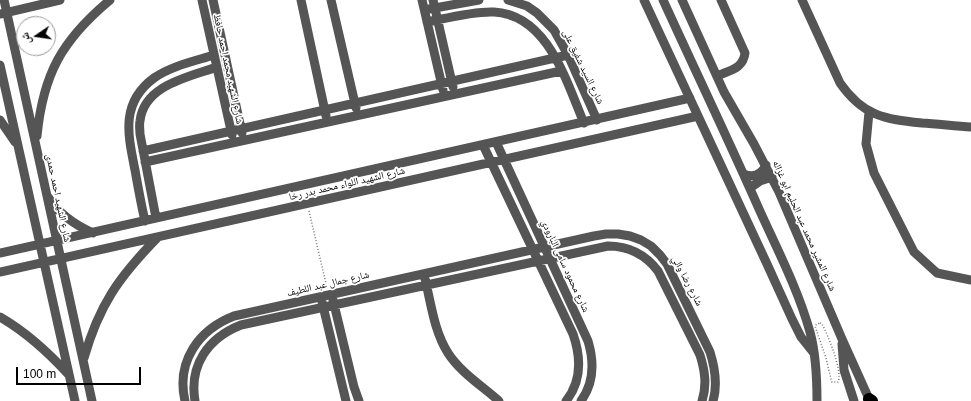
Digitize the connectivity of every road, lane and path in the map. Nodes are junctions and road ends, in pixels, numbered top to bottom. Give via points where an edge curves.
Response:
1 (4, 0) edge
2 (60, 0) edge
3 (110, 0) edge
4 (202, 0) edge
5 (213, 0) edge
6 (300, 0) edge
7 (331, 0) edge
8 (422, 0) edge
9 (479, 0) edge
10 (508, 0) edge
11 (644, 0) edge
12 (663, 0) edge
13 (682, 0) edge
14 (721, 0) edge
15 (802, 0) edge
16 (434, 4) edge
17 (424, 10) junction
18 (3, 13) edge
19 (438, 20) junction
20 (427, 22) junction
21 (214, 55) junction
22 (568, 55) junction
23 (556, 59) junction
24 (0, 65) edge
25 (217, 67) junction
26 (561, 70) junction
27 (717, 76) junction
28 (452, 82) junction
29 (442, 84) junction
30 (455, 94) junction
31 (445, 96) junction
32 (690, 98) junction
33 (355, 104) junction
34 (325, 110) junction
35 (869, 112) junction
36 (358, 116) junction
37 (698, 116) junction
38 (0, 120) edge
39 (597, 120) junction
40 (328, 122) junction
41 (584, 123) junction
42 (971, 127) edge
43 (241, 129) junction
44 (231, 131) junction
45 (244, 141) junction
46 (496, 142) junction
47 (233, 143) junction
48 (483, 145) junction
49 (36, 146) junction
50 (19, 149) junction
51 (143, 150) junction
52 (504, 160) junction
53 (146, 162) junction
54 (491, 163) junction
55 (766, 165) junction
56 (744, 174) junction
57 (772, 177) junction
58 (750, 188) junction
59 (46, 192) junction
60 (307, 204) junction
61 (156, 218) junction
62 (145, 221) junction
63 (93, 233) junction
64 (157, 237) junction
65 (56, 241) junction
66 (40, 244) junction
67 (544, 247) junction
68 (532, 250) junction
69 (0, 254) edge
70 (549, 258) junction
71 (60, 259) junction
72 (537, 261) junction
73 (44, 262) junction
74 (0, 272) edge
75 (424, 274) junction
76 (971, 280) edge
77 (427, 285) junction
78 (682, 294) junction
79 (327, 295) junction
80 (673, 300) junction
81 (334, 305) junction
82 (323, 307) junction
83 (0, 316) edge
84 (842, 339) junction
85 (814, 353) junction
86 (83, 360) junction
87 (70, 376) junction
88 (831, 379) joint
89 (870, 400) edge
90 (75, 401) edge
91 (92, 401) edge
92 (185, 401) edge
93 (195, 401) edge
94 (346, 401) edge
95 (357, 401) edge
96 (500, 401) edge
97 (566, 401) edge
98 (581, 401) edge
99 (702, 401) edge
100 (713, 401) edge
101 (817, 401) edge
102 (854, 401) edge

1 - 18 street, شارع الشهيد احمد حمدى
2 - 18 street
3 - 49 street via 83,24 58,58 42,97
4 - 21 street, شارع الشهيد محمد احمد حافظ
5 - 43 street, شارع الشهيد محمد احمد حافظ
6 - 34 street
7 - 33 street
8 - 17 street
9 - 16 street
10 - 22 street, شارع السيد شفيق على via 527,6 546,21
11 - 32 street
12 - 56 street
13 - 27 street, شارع المشير محمد عبد الحليم ابو غزاله
14 - 27 street via 745,53 741,65
15 - 35 street via 840,83 848,95
16 - 17 street
16 - 19 street
17 - 20 street
18 - 49 street, شارع الشهيد احمد حمدى
19 - 20 street
19 - 23 street via 480,12 508,14 521,19 538,32
19 - 28 street
20 - 29 street
21 - 25 street, شارع الشهيد محمد احمد حافظ
21 - 62 street via 155,78 136,97 131,109 128,137
22 - 23 street
22 - 39 street, شارع السيد شفيق على
23 - 26 street
23 - 28 street
24 - 50 street
25 - 44 street, شارع الشهيد محمد احمد حافظ
25 - 51 street via 166,86 148,101 142,110 140,121
26 - 30 street
26 - 41 street
27 - 55 street, شارع المشير محمد عبد الحليم ابو غزاله
28 - 29 street
28 - 30 street
29 - 31 street
29 - 33 street
30 - 31 street
31 - 36 street
32 - 37 street
32 - 39 street, شارع الشهيد اللواء محمد بدر رخا
33 - 34 street
33 - 36 street
34 - 40 street
34 - 43 street
35 - 42 street via 895,120
35 - 76 street via 866,144 874,173 914,252 937,273
36 - 40 street
37 - 52 street, شارع الشهيد اللواء محمد بدر رخا
37 - 85 street via 792,319 801,337
38 - 50 street
39 - 41 street, شارع الشهيد اللواء محمد بدر رخا
40 - 45 street
41 - 46 street, شارع الشهيد اللواء محمد بدر رخا
43 - 44 street
43 - 45 street, شارع الشهيد محمد احمد حافظ
44 - 47 street, شارع الشهيد محمد احمد حافظ
44 - 51 street
45 - 47 street
46 - 48 street, شارع الشهيد اللواء محمد بدر رخا
46 - 52 street, شارع محمود سامى البارودي
47 - 53 street
48 - 54 street
48 - 61 street, شارع الشهيد اللواء محمد بدر رخا
49 - 59 street, شارع الشهيد احمد حمدى
50 - 66 street
51 - 53 street
52 - 54 street, شارع الشهيد اللواء محمد بدر رخا
52 - 67 street, شارع محمود سامى البارودي
53 - 61 street
54 - 60 street, شارع الشهيد اللواء محمد بدر رخا
54 - 68 street
55 - 56 street via 762,172 755,176
55 - 57 street, شارع المشير محمد عبد الحليم ابو غزاله
56 - 58 street
57 - 58 street
57 - 84 street, شارع المشير محمد عبد الحليم ابو غزاله
58 - 85 street via 797,294
59 - 63 street via 55,207 68,219
59 - 65 street, شارع الشهيد احمد حمدى
60 - 64 street, شارع الشهيد اللواء محمد بدر رخا
60 - 79 path
61 - 62 street, شارع الشهيد اللواء محمد بدر رخا
62 - 63 street, شارع الشهيد اللواء محمد بدر رخا
63 - 65 street, شارع الشهيد اللواء محمد بدر رخا
64 - 71 street, شارع الشهيد اللواء محمد بدر رخا
64 - 86 street via 124,273 111,293 90,336
65 - 66 street, شارع الشهيد اللواء محمد بدر رخا
65 - 71 street, شارع الشهيد احمد حمدى
66 - 69 street, شارع الشهيد اللواء محمد بدر رخا
66 - 73 street
67 - 68 street, شارع رضا والي
67 - 70 street, شارع محمود سامى البارودي
67 - 78 street, شارع رضا والي via 606,234 630,236 651,246 660,255
68 - 72 street
68 - 75 street, شارع جمال عبد اللطيف
70 - 72 street, شارع رضا والي
70 - 80 street, شارع رضا والي via 608,246 627,248 652,262
70 - 98 street, شارع محمود سامى البارودي via 591,352 592,376
71 - 73 street, شارع الشهيد اللواء محمد بدر رخا
71 - 86 street, شارع الشهيد احمد حمدى
72 - 77 street
72 - 97 street via 578,346 579,372 576,385
73 - 74 street, شارع الشهيد اللواء محمد بدر رخا
73 - 87 street
75 - 77 street
75 - 79 street, شارع جمال عبد اللطيف
77 - 81 street
77 - 96 street via 438,330 448,353 456,364
78 - 80 street
78 - 100 street, شارع رضا والي via 715,367
79 - 81 street
79 - 82 street
79 - 92 street, شارع جمال عبد اللطيف via 234,316 210,328 199,339 185,366
80 - 99 street, شارع رضا والي via 704,368 706,381
81 - 82 street
81 - 95 street
82 - 93 street via 241,325 219,337 201,357 196,370
82 - 94 street
83 - 87 street via 27,334
84 - 89 street, شارع المشير محمد عبد الحليم ابو غزاله
84 - 102 street via 844,370
85 - 101 street
86 - 91 street, شارع الشهيد احمد حمدى
87 - 90 street
88 - 88 path via 815,326 817,324 822,324 835,356 839,380 834,383

